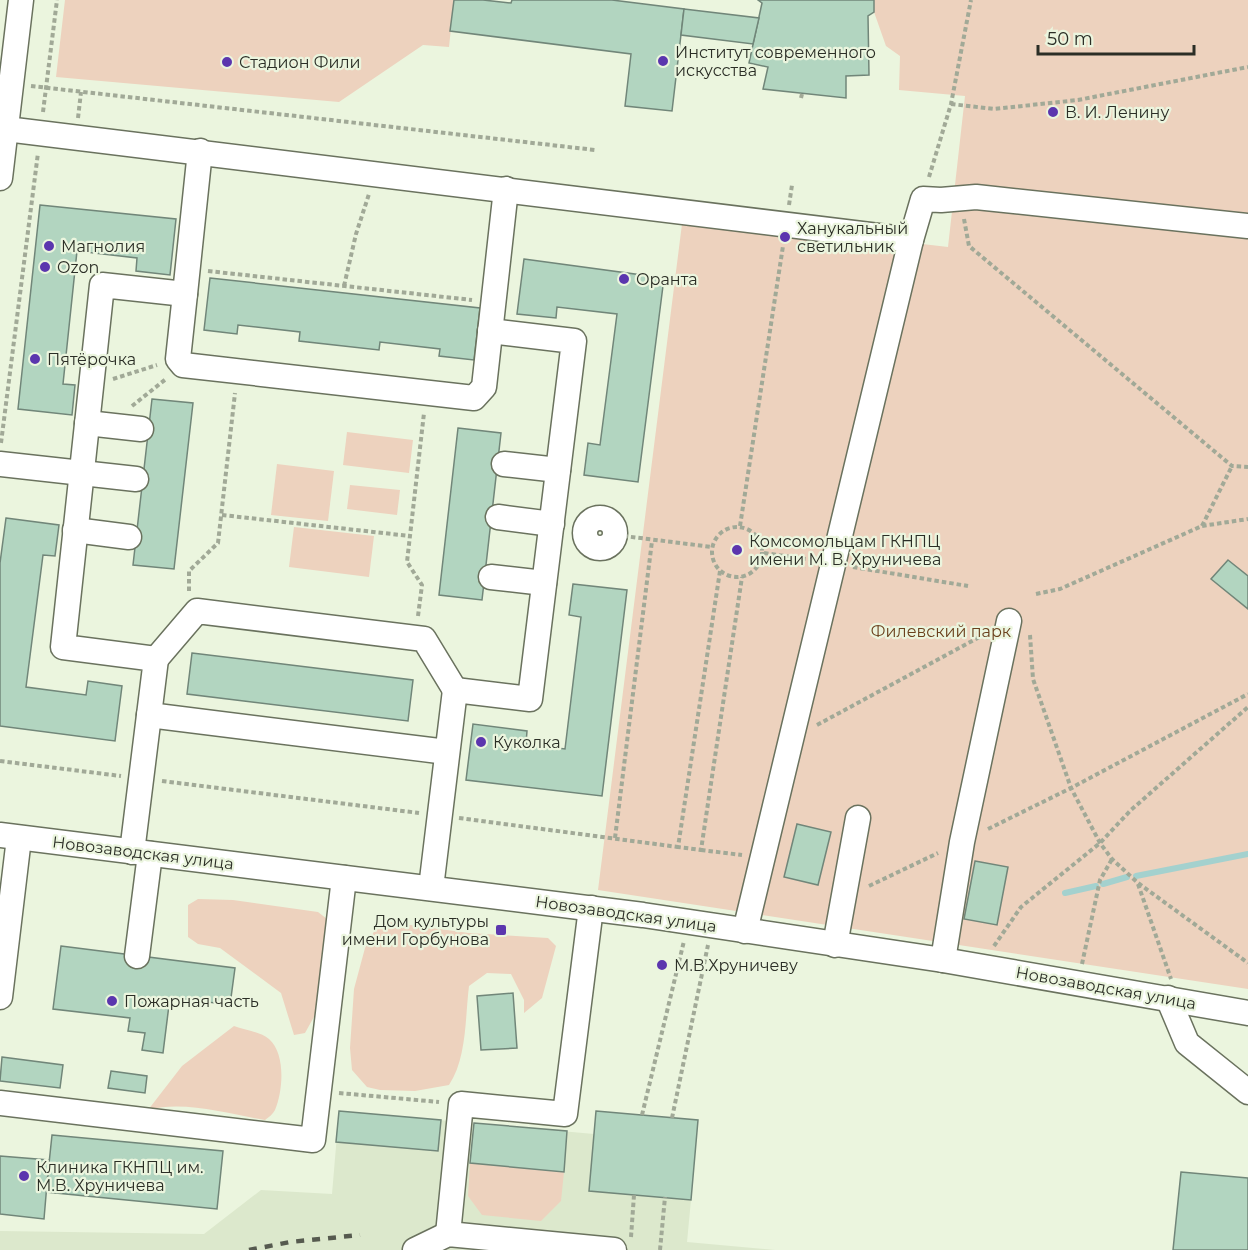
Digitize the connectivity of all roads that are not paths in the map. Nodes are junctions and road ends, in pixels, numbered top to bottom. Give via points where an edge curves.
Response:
1 (21, 0) edge
2 (7, 97) edge
3 (6, 129) junction
4 (200, 151) junction
5 (0, 178) edge
6 (506, 189) junction
7 (1248, 226) edge
8 (911, 240) junction
9 (184, 294) junction
10 (490, 331) junction
11 (98, 424) junction
12 (141, 429) dead end
13 (0, 464) edge
14 (504, 464) dead end
15 (558, 470) junction
16 (81, 473) junction
17 (136, 479) dead end
18 (498, 517) dead end
19 (551, 526) junction
20 (75, 530) junction
21 (616, 535) road end
22 (129, 537) dead end
23 (491, 577) dead end
24 (544, 583) junction
25 (1019, 623) road end
26 (156, 659) junction
27 (455, 690) junction
28 (149, 715) junction
29 (447, 752) junction
30 (858, 818) dead end
31 (9, 836) edge
32 (141, 853) junction
33 (344, 878) junction
34 (431, 888) junction
35 (591, 908) junction
36 (745, 931) junction
37 (835, 945) junction
38 (137, 956) dead end
39 (944, 960) junction
40 (1170, 990) junction
41 (0, 997) edge
42 (1248, 1013) edge
43 (1248, 1092) edge
44 (0, 1103) edge
45 (448, 1234) junction
46 (622, 1244) edge
47 (415, 1250) edge

1 - 2 street
2 - 3 street
3 - 4 street
3 - 5 street
4 - 6 street
4 - 9 street
6 - 8 street
6 - 10 street
7 - 8 street via 976,197 923,199
8 - 36 street
9 - 10 street via 181,362 238,371 474,398 484,387
9 - 11 street via 102,285 91,385
10 - 15 street via 574,341
11 - 12 street
11 - 16 street
13 - 16 street
14 - 15 street
15 - 19 street
16 - 17 street
16 - 20 street
18 - 19 street
19 - 21 street via 585,531 587,525 599,518 612,522
19 - 24 street
20 - 22 street
20 - 26 street via 63,647
23 - 24 street
24 - 27 street via 530,699
25 - 39 street via 962,842
26 - 27 street via 197,611 424,639
26 - 28 street
27 - 29 street
28 - 29 street
28 - 32 street via 141,778
29 - 34 street
30 - 37 street
31 - 32 street, Новозаводская улица
31 - 41 street
32 - 33 street, Новозаводская улица
32 - 38 street
33 - 34 street, Новозаводская улица
33 - 44 street via 313,1140
34 - 35 street, Новозаводская улица
35 - 36 street, Новозаводская улица
35 - 45 street via 565,1114 460,1104
36 - 37 street, Новозаводская улица
37 - 39 street, Новозаводская улица
39 - 40 street, Новозаводская улица
40 - 42 street, Новозаводская улица
40 - 43 street via 1187,1043
45 - 46 street
45 - 47 street

